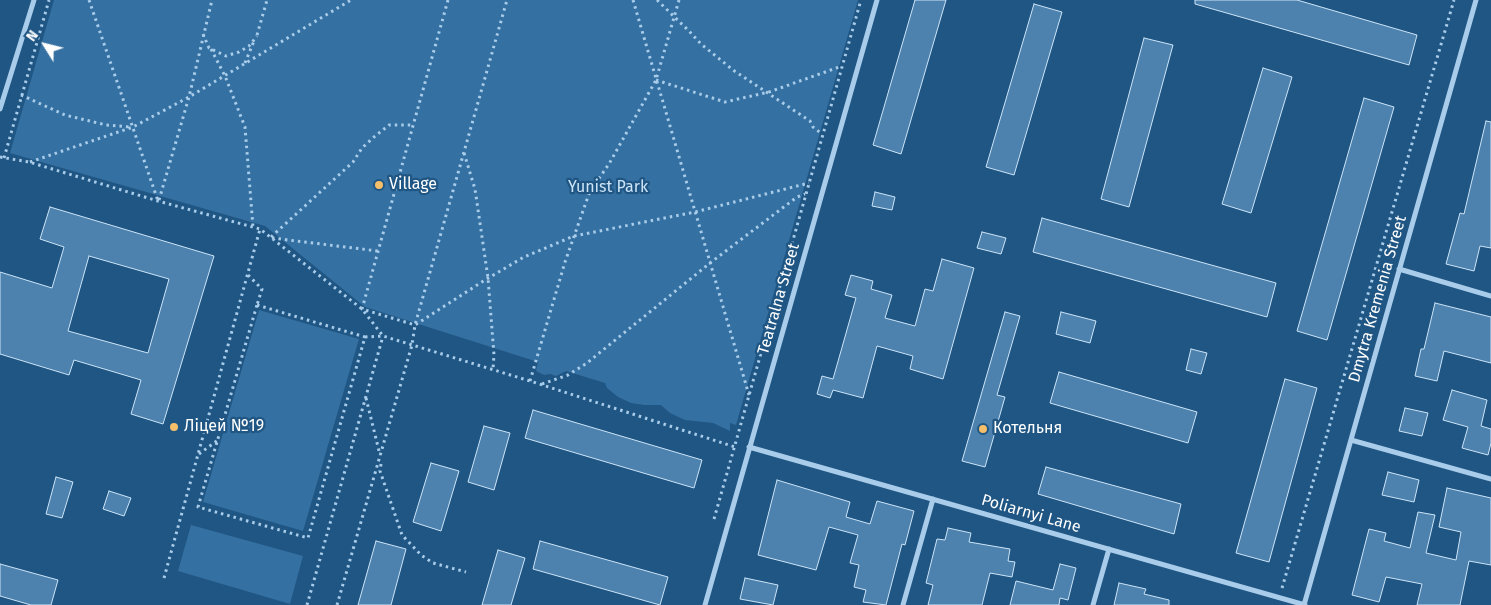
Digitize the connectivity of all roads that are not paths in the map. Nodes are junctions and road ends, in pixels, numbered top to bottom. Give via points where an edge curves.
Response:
1 (34, 0) edge
2 (877, 0) edge
3 (1476, 0) edge
4 (0, 109) edge
5 (1399, 270) junction
6 (1491, 296) edge
7 (1351, 440) junction
8 (749, 447) junction
9 (1491, 478) edge
10 (933, 499) junction
11 (1109, 549) junction
12 (705, 605) edge
13 (903, 605) edge
14 (1093, 605) edge
15 (1305, 605) edge

1 - 4 street
2 - 8 street, Teatralna Street
3 - 5 street, Dmytra Kremenia Street
5 - 6 street
5 - 7 street, Dmytra Kremenia Street
7 - 9 street
7 - 15 street, Dmytra Kremenia Street
8 - 10 street, Poliarnyi Lane
8 - 12 street, Teatralna Street
10 - 11 street, Poliarnyi Lane
10 - 13 street
11 - 14 street
11 - 15 street, Poliarnyi Lane

